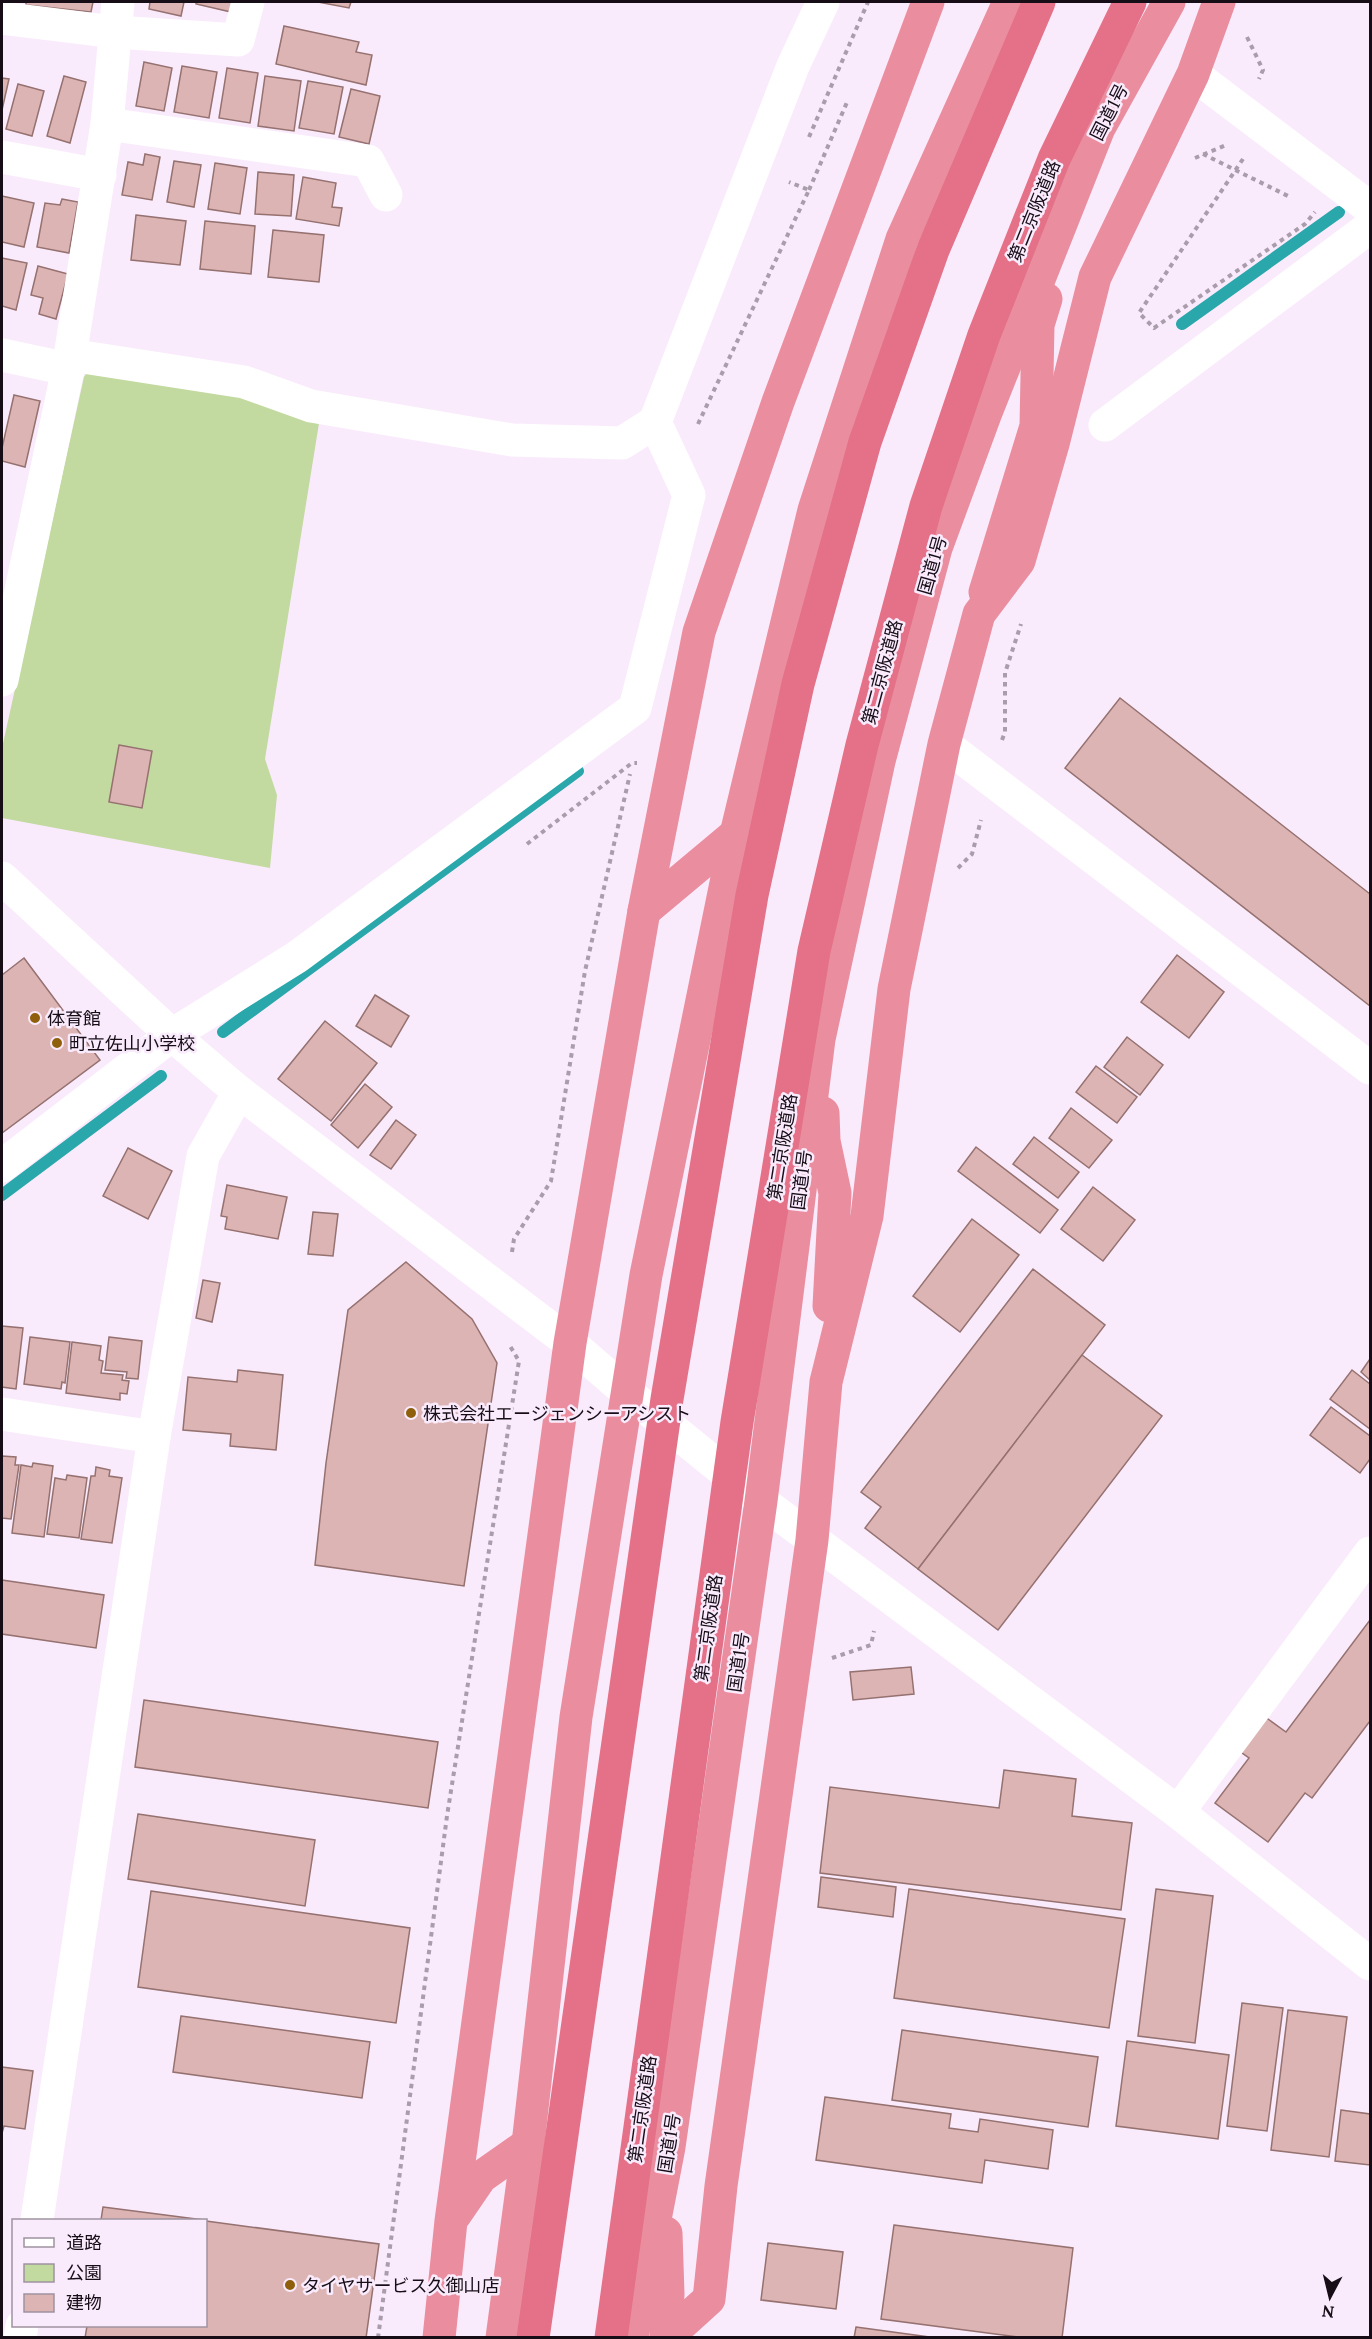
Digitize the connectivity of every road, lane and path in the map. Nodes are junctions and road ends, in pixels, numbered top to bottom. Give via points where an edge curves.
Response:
1 (248, 2) edge
2 (823, 2) edge
3 (868, 2) edge
4 (928, 2) edge
5 (1009, 2) edge
6 (1039, 2) edge
7 (1130, 2) edge
8 (1169, 2) edge
9 (1219, 2) edge
10 (116, 17) edge
11 (2, 18) edge
12 (1246, 35) dead end
13 (1192, 74) junction
14 (1243, 112) junction
15 (107, 124) junction
16 (1099, 128) junction
17 (807, 140) dead end
18 (1250, 150) dead end
19 (2, 157) edge
20 (1187, 161) dead end
21 (794, 172) dead end
22 (100, 175) junction
23 (386, 195) dead end
24 (1371, 208) edge
25 (1316, 210) dead end
26 (1371, 226) edge
27 (2, 355) edge
28 (69, 362) junction
29 (656, 422) junction
30 (1105, 425) dead end
31 (979, 614) junction
32 (1023, 619) dead end
33 (2, 680) edge
34 (944, 744) junction
35 (672, 769) junction
36 (990, 778) junction
37 (736, 834) junction
38 (527, 844) dead end
39 (952, 874) dead end
40 (2, 878) edge
41 (644, 911) junction
42 (172, 1035) junction
43 (819, 1039) junction
44 (1371, 1068) edge
45 (238, 1092) junction
46 (2, 1166) edge
47 (570, 1344) junction
48 (826, 1382) junction
49 (629, 1394) junction
50 (2, 1414) edge
51 (154, 1437) junction
52 (761, 1501) junction
53 (812, 1540) junction
54 (1371, 1553) edge
55 (884, 1591) junction
56 (826, 1660) dead end
57 (1178, 1812) junction
58 (1371, 1964) edge
59 (528, 2144) junction
60 (669, 2148) junction
61 (37, 2219) edge
62 (451, 2221) junction
63 (439, 2337) edge
64 (502, 2337) edge
65 (533, 2337) edge
66 (611, 2337) edge
67 (632, 2337) edge
68 (666, 2337) edge

1 - 10 street via 238,40
2 - 29 street via 793,66
3 - 17 path
4 - 35 highway via 778,402 699,632
5 - 37 highway via 902,239 814,510
6 - 65 highway via 933,250 865,442 798,684 756,873 667,1399
7 - 66 highway, 第二京阪道路 via 1054,159 984,335 926,506 862,745 814,951 737,1422
8 - 16 highway, 国道1号
9 - 13 highway
10 - 11 street
10 - 15 street
12 - 14 path via 1263,70
13 - 14 street
13 - 31 highway via 1095,277 1019,561
14 - 20 path via 1225,147
14 - 24 street
15 - 22 street
15 - 23 street via 368,161
16 - 31 highway via 1038,325 1036,426
16 - 43 highway, 国道1号 via 936,548 879,761
18 - 25 path via 1139,313 1154,328 1305,224
19 - 22 street
21 - 29 path via 789,183 809,190 693,435
22 - 28 street
26 - 30 street
27 - 28 street
28 - 29 street via 244,382 311,406 512,440 622,443
28 - 33 street
29 - 42 street via 689,495 635,708 297,957
31 - 34 highway
32 - 36 path via 1005,674 1005,732
34 - 36 street
34 - 48 highway via 894,989 867,1216
35 - 38 path via 632,763
35 - 41 highway
36 - 39 path via 972,854
36 - 44 street
37 - 41 highway
37 - 49 highway via 646,1275
40 - 42 street
41 - 47 highway
42 - 45 street
42 - 46 street
43 - 48 highway via 824,1141 835,1194
43 - 52 highway, 国道1号
45 - 47 street
45 - 51 street via 203,1156
47 - 49 street
47 - 62 highway
48 - 53 highway
49 - 52 street
49 - 59 highway via 576,1717
50 - 51 street
51 - 61 street
52 - 53 street
52 - 60 highway, 国道1号
53 - 55 street
53 - 68 highway via 724,2163 709,2299
54 - 57 street
55 - 56 path via 871,1645
55 - 57 street
57 - 58 street
59 - 62 highway via 481,2177
59 - 64 highway
60 - 67 highway, 国道1号
60 - 68 highway
62 - 63 highway

